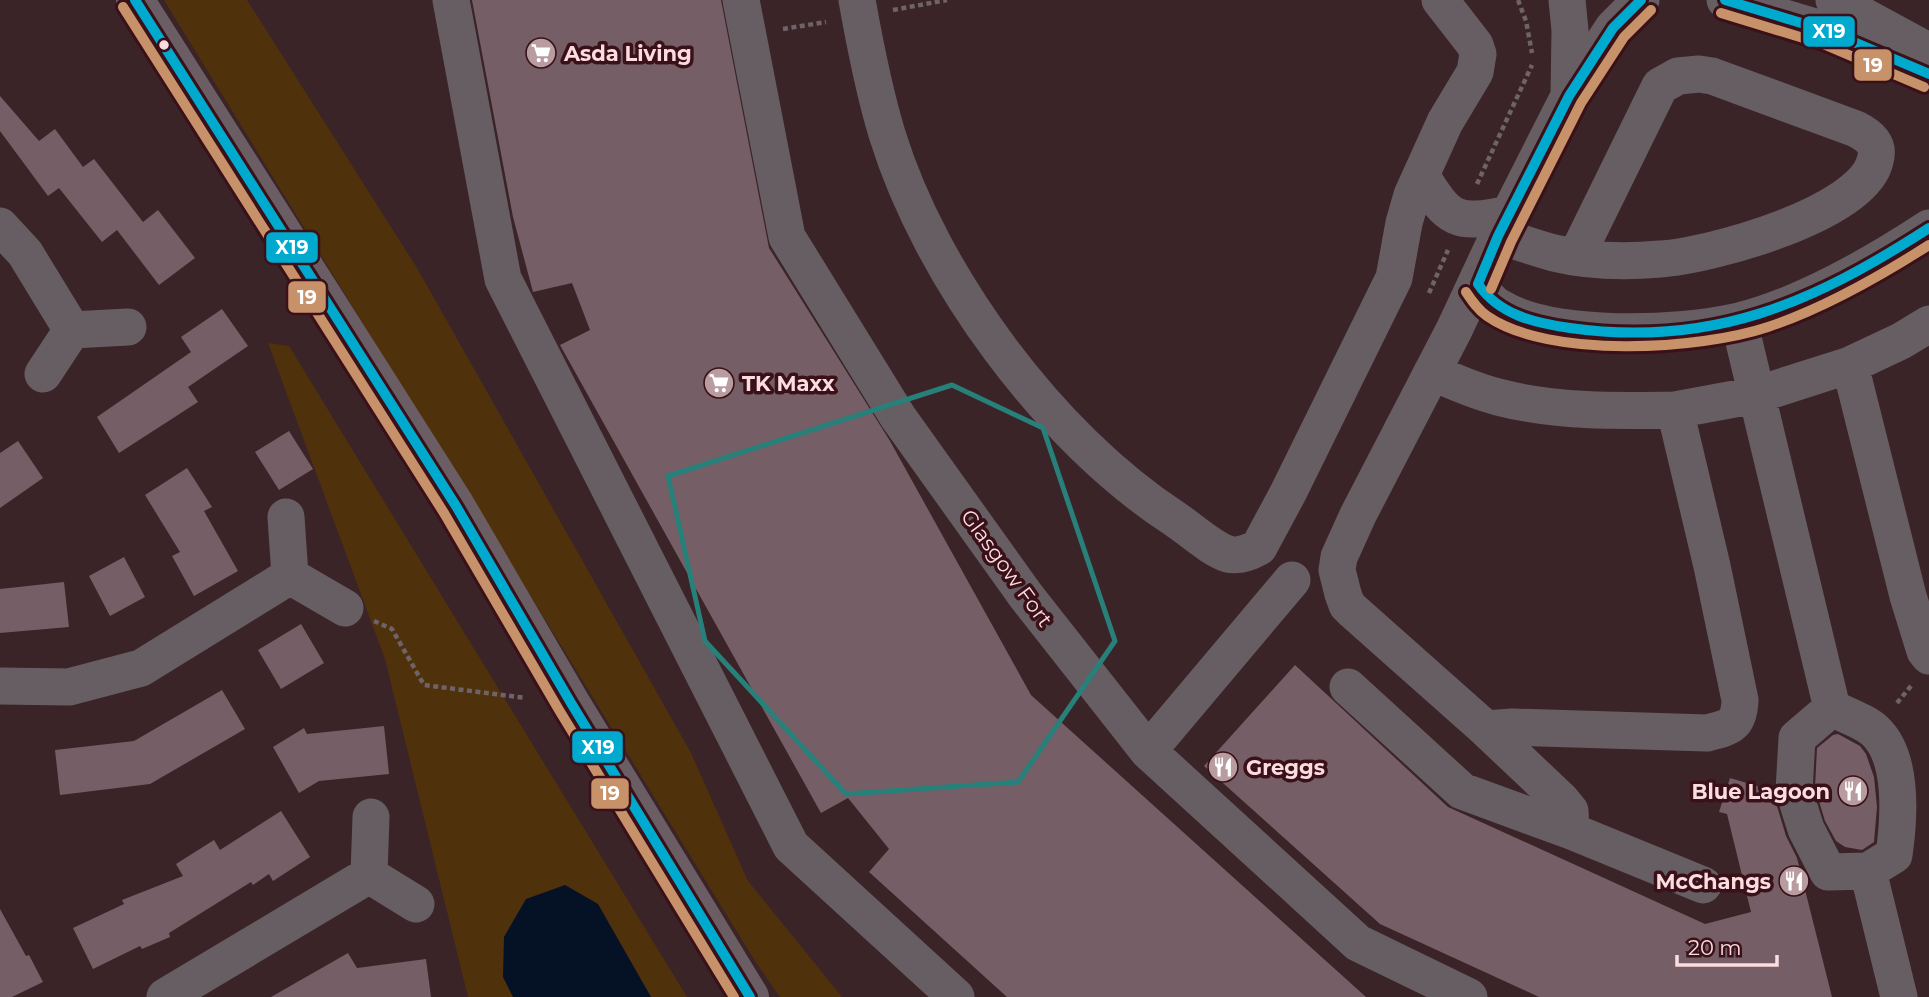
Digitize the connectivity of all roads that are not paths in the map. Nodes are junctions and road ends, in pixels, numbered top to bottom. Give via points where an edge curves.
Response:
1 (135, 0) edge
2 (451, 0) edge
3 (741, 0) edge
4 (857, 0) edge
5 (1440, 0) edge
6 (1567, 0) edge
7 (1641, 0) edge
8 (1725, 0) edge
9 (1794, 0) edge
10 (1831, 16) edge
11 (1929, 51) edge
12 (1929, 74) edge
13 (1569, 96) junction
14 (1421, 175) junction
15 (1504, 225) junction
16 (0, 226) edge
17 (1929, 228) edge
18 (1576, 257) junction
19 (1478, 284) junction
20 (1739, 321) junction
21 (1929, 324) edge
22 (128, 327) dead end
23 (72, 330) junction
24 (1850, 365) junction
25 (1432, 372) junction
26 (43, 374) dead end
27 (1756, 396) junction
28 (1675, 410) junction
29 (286, 517) dead end
30 (290, 576) junction
31 (1292, 580) dead end
32 (345, 608) road end
33 (1921, 669) edge
34 (0, 686) edge
35 (1348, 687) dead end
36 (1832, 708) junction
37 (1486, 729) junction
38 (1148, 751) junction
39 (371, 817) dead end
40 (1571, 831) junction
41 (1868, 871) junction
42 (369, 875) junction
43 (1703, 884) dead end
44 (416, 904) dead end
45 (165, 997) edge
46 (750, 997) edge
47 (956, 997) edge
48 (1469, 997) edge
49 (1899, 997) edge

1 - 46 main road via 456,506
2 - 47 street via 503,279 509,291 791,846
3 - 38 street, Glasgow Fort via 787,237 898,417 1026,596
4 - 14 street via 887,135 925,226 961,291 1015,370 1113,472 1228,554 1259,547 1289,493 1394,278 1404,223
5 - 14 street via 1475,45 1477,64
6 - 13 street
7 - 13 street via 1613,28
8 - 10 street
9 - 10 street
10 - 11 street
10 - 12 street
13 - 15 street
14 - 15 street via 1455,216
15 - 18 street via 1554,253
15 - 19 street
16 - 23 street via 25,253
17 - 20 street via 1842,279
18 - 18 street via 1660,259 1717,250 1763,236 1846,197 1866,182 1875,162 1875,143 1856,129 1727,81 1699,74 1678,76 1660,86
19 - 20 street via 1490,301 1510,313 1588,331 1660,331
19 - 25 street
20 - 27 street
21 - 24 street
22 - 23 street
23 - 26 street
24 - 27 street
24 - 33 street via 1925,651
25 - 28 street via 1476,391 1525,402 1599,411
25 - 37 street via 1345,542 1337,570 1347,605
27 - 28 street
27 - 36 street
28 - 37 street via 1730,645 1740,716 1727,727 1707,733
29 - 30 street
30 - 32 street
30 - 34 street via 141,668 69,687
31 - 38 street
35 - 40 street via 1462,791
36 - 41 street via 1875,730 1896,775 1899,824 1894,855
36 - 41 street via 1797,738 1794,792 1828,872
37 - 40 street via 1561,800 1570,811
38 - 48 street, Glasgow Fort via 1358,943
39 - 42 street
40 - 43 street
41 - 49 street
42 - 44 street
42 - 45 street

